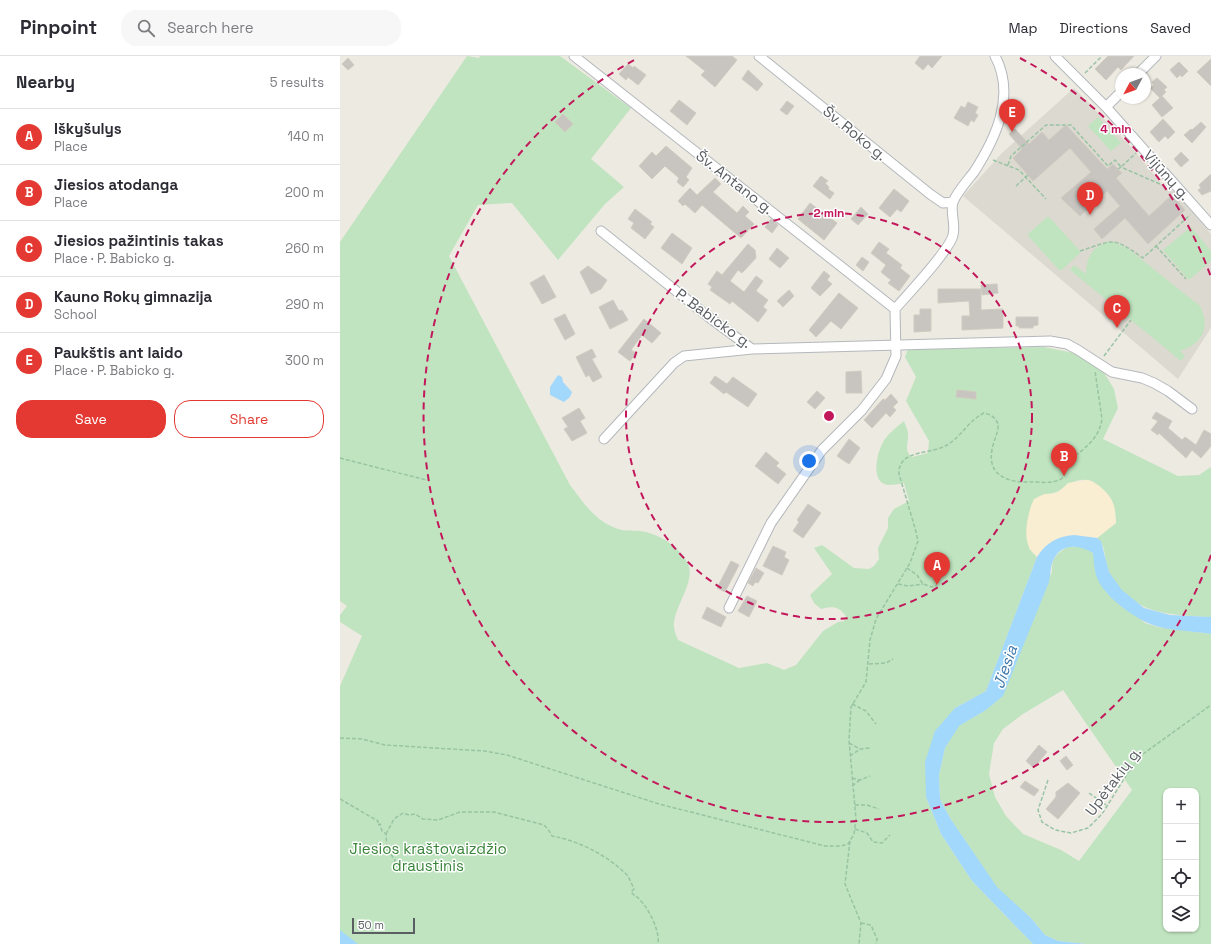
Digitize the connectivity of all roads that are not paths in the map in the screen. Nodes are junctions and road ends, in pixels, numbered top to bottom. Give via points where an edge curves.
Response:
1 (574, 56) edge
2 (759, 56) edge
3 (996, 56) edge
4 (1055, 56) edge
5 (1156, 56) edge
6 (1144, 68) edge
7 (1115, 98) edge
8 (1106, 107) junction
9 (953, 202) junction
10 (1211, 225) edge
11 (601, 231) dead end
12 (895, 309) junction
13 (895, 344) junction
14 (752, 349) junction
15 (1192, 409) dead end
16 (604, 439) dead end
17 (729, 608) dead end

1 - 12 street, Šv. Antano g.
2 - 9 street, Šv. Roko g. via 930,194 943,202
3 - 9 street via 1005,92 1002,113 986,153
4 - 8 street, Vijūnų g.
5 - 6 street
7 - 8 street
8 - 10 street, Vijūnų g.
9 - 12 street via 953,235 946,249
11 - 14 street, P. Babicko g.
12 - 13 street
13 - 14 street, P. Babicko g.
13 - 15 street, P. Babicko g. via 1050,341 1067,344 1112,372 1154,383
13 - 17 street via 896,356 886,379 862,410 822,450 771,524
14 - 16 street via 684,356 674,363

